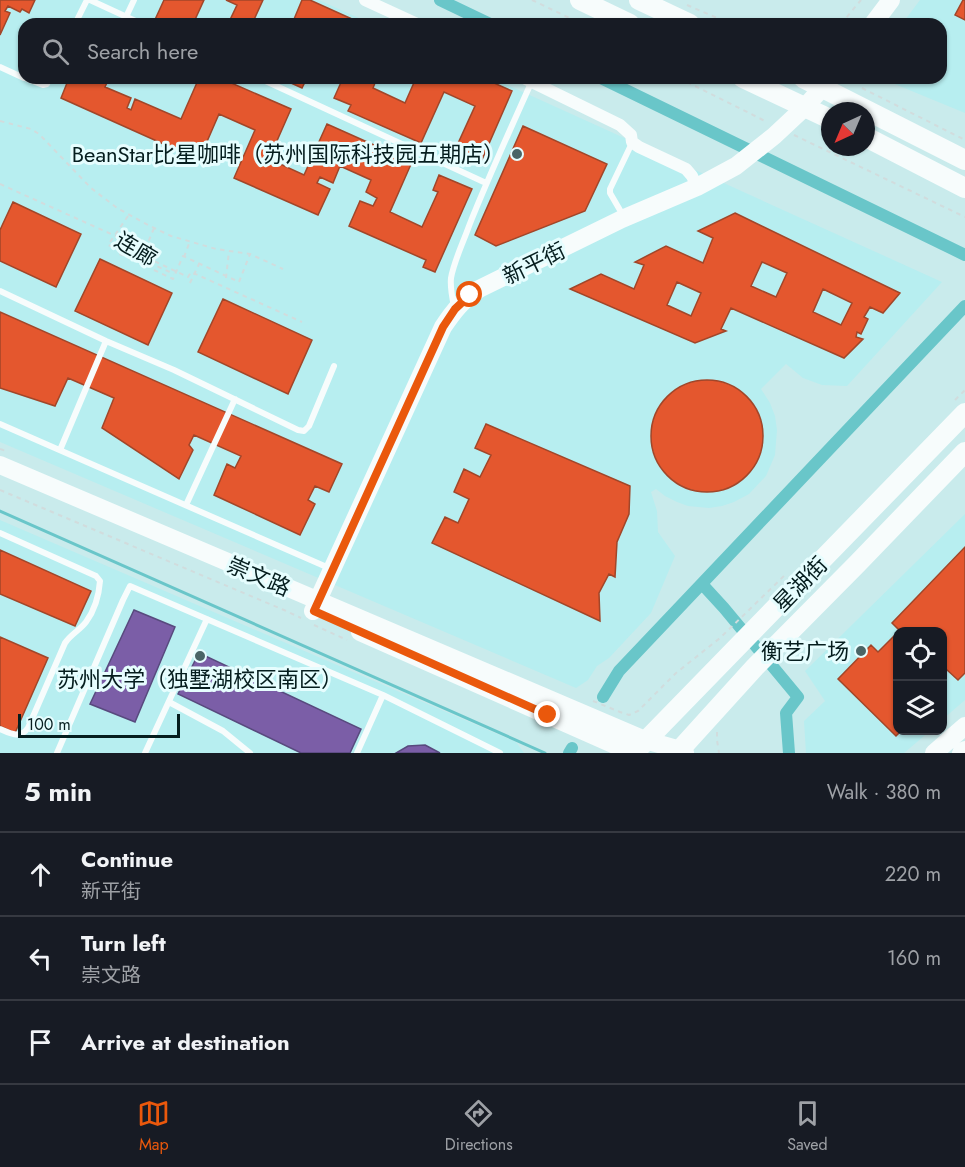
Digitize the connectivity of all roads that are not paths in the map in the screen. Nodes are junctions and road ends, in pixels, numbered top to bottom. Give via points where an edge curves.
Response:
1 (88, 0) edge
2 (134, 0) edge
3 (365, 0) edge
4 (580, 0) edge
5 (639, 0) edge
6 (891, 0) edge
7 (126, 17) joint
8 (78, 18) edge
9 (404, 18) edge
10 (618, 18) edge
11 (677, 18) edge
12 (878, 18) edge
13 (0, 67) edge
14 (18, 75) edge
15 (272, 84) edge
16 (526, 84) edge
17 (536, 84) edge
18 (756, 84) edge
19 (826, 84) edge
20 (829, 84) edge
21 (805, 107) junction
22 (821, 114) edge
23 (632, 142) junction
24 (875, 142) edge
25 (965, 160) edge
26 (486, 183) junction
27 (697, 187) junction
28 (965, 188) edge
29 (624, 218) junction
30 (0, 291) edge
31 (455, 309) junction
32 (106, 341) junction
33 (334, 366) dead end
34 (235, 399) junction
35 (965, 413) edge
36 (0, 424) edge
37 (60, 450) junction
38 (965, 452) edge
39 (0, 465) edge
40 (0, 478) edge
41 (186, 505) junction
42 (0, 533) edge
43 (332, 570) junction
44 (312, 614) junction
45 (207, 619) junction
46 (383, 695) junction
47 (169, 702) junction
48 (965, 726) edge
49 (0, 729) edge
50 (637, 749) edge
51 (965, 750) edge
52 (681, 752) edge
53 (57, 753) edge
54 (146, 753) edge
55 (250, 753) edge
56 (357, 753) edge
57 (500, 753) edge
58 (934, 753) edge
59 (962, 753) edge

1 - 7 lane
1 - 8 lane
2 - 7 lane
3 - 9 street
4 - 10 main road
5 - 11 main road
6 - 12 street
13 - 14 lane
15 - 26 lane
16 - 26 lane
17 - 23 street via 620,125 631,135
18 - 21 main road
19 - 21 street, 新平街
20 - 25 main road
21 - 22 main road
21 - 27 street, 新平街 via 736,166
23 - 27 street via 686,169
23 - 29 lane via 610,189
24 - 28 main road
26 - 31 lane via 452,276
27 - 29 street, 新平街
29 - 31 street, 新平街 via 479,289
30 - 32 lane
31 - 43 street, 新平街 via 443,327
32 - 34 lane
32 - 37 lane
33 - 34 lane via 304,430 290,427
34 - 41 lane
35 - 50 main road, 星湖街 via 728,643
36 - 37 lane
37 - 41 lane
38 - 52 main road, 星湖街 via 784,637
39 - 44 street, 崇文路
40 - 44 street, 崇文路
41 - 43 lane
42 - 49 lane via 100,581 96,601 85,623 65,643 28,728 16,735
43 - 44 street, 新平街
44 - 50 street, 崇文路 via 552,708 607,724
45 - 46 lane
45 - 47 lane
45 - 53 lane via 130,586
46 - 56 lane
46 - 57 lane
47 - 54 lane
47 - 55 lane via 223,731
48 - 58 street
50 - 52 street, 崇文路
51 - 59 street

